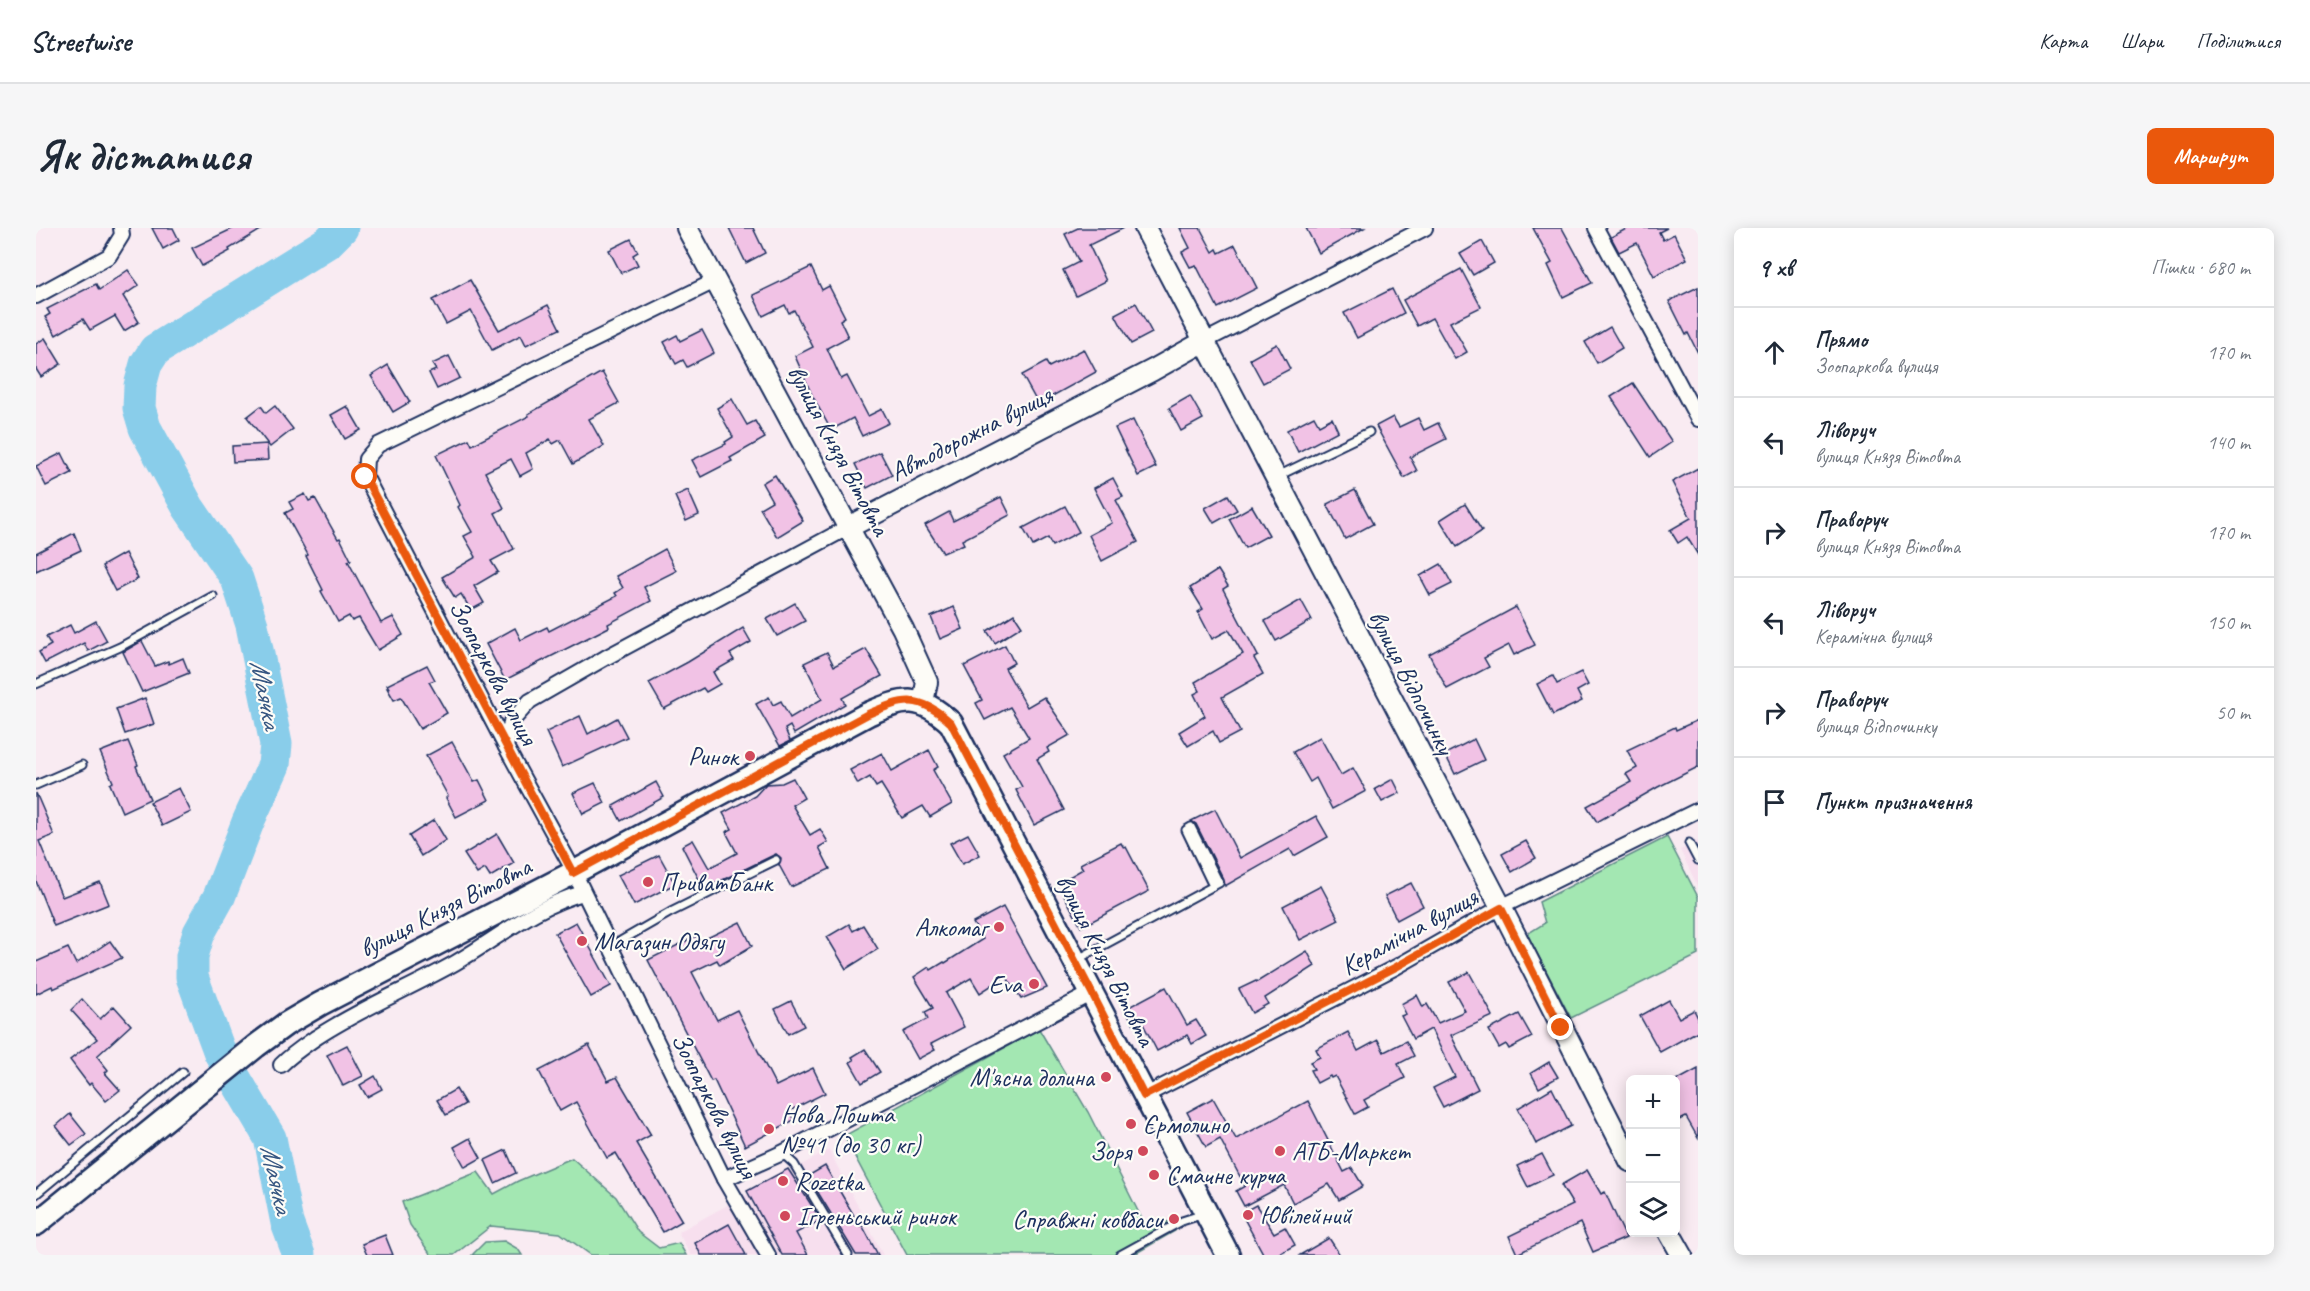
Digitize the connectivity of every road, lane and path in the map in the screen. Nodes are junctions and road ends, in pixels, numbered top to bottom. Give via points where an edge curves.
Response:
1 (687, 228) edge
2 (1145, 228) edge
3 (1425, 228) edge
4 (1596, 228) edge
5 (121, 232) edge
6 (715, 281) junction
7 (36, 297) edge
8 (1203, 342) junction
9 (1698, 419) edge
10 (1369, 432) dead end
11 (1276, 477) junction
12 (847, 528) junction
13 (213, 596) dead end
14 (36, 684) edge
15 (922, 703) junction
16 (506, 747) junction
17 (82, 765) dead end
18 (36, 785) edge
19 (1698, 810) edge
20 (1689, 843) dead end
21 (776, 860) dead end
22 (1698, 860) edge
23 (573, 873) junction
24 (1213, 886) junction
25 (583, 893) junction
26 (1501, 908) junction
27 (610, 947) junction
28 (1076, 961) junction
29 (1092, 993) junction
30 (281, 1065) dead end
31 (183, 1072) dead end
32 (1144, 1096) junction
33 (782, 1153) junction
34 (1626, 1153) edge
35 (724, 1179) junction
36 (36, 1194) edge
37 (1207, 1213) junction
38 (36, 1224) edge
39 (1671, 1237) edge
40 (768, 1255) edge
41 (848, 1255) edge
42 (1120, 1255) edge
43 (1228, 1255) edge
44 (1682, 1255) edge

1 - 6 street, вулиця Князя Вітовта
2 - 8 street, вулиця Відпочинку
3 - 8 street, Автодорожна вулиця
4 - 9 street
5 - 7 street via 110,256
6 - 12 street, вулиця Князя Вітовта
6 - 16 street, Зоопаркова вулиця via 378,445 366,459 365,477
8 - 11 street, вулиця Відпочинку
8 - 12 street, Автодорожна вулиця
10 - 11 lane
11 - 26 street, вулиця Відпочинку
12 - 15 street, вулиця Князя Вітовта via 903,629 927,682
12 - 16 street, Автодорожна вулиця via 530,701 511,722
13 - 14 lane via 120,647
15 - 23 main road, вулиця Князя Вітовта via 895,703 868,714
15 - 28 main road, вулиця Князя Вітовта via 936,709 951,723
16 - 23 street, Зоопаркова вулиця
17 - 18 lane
19 - 26 street, Керамічна вулиця
20 - 22 lane
21 - 27 lane
23 - 25 street, Зоопаркова вулиця
23 - 38 main road, вулиця Князя Вітовта via 320,1004 256,1046
24 - 24 lane via 1219,883 1191,827 1186,830
24 - 28 lane
25 - 27 street, Зоопаркова вулиця
25 - 30 street via 559,900 455,963 356,1013
26 - 32 street, Керамічна вулиця via 1396,967
26 - 34 street, вулиця Відпочинку
27 - 35 street, Зоопаркова вулиця
28 - 29 main road, вулиця Князя Вітовта
29 - 32 main road, вулиця Князя Вітовта
29 - 33 street
31 - 36 lane
32 - 37 main road, вулиця Князя Вітовта
33 - 35 street
33 - 41 lane via 794,1164
35 - 40 street, Зоопаркова вулиця
37 - 42 lane via 1182,1221
37 - 43 main road, вулиця Князя Вітовта
39 - 44 street

